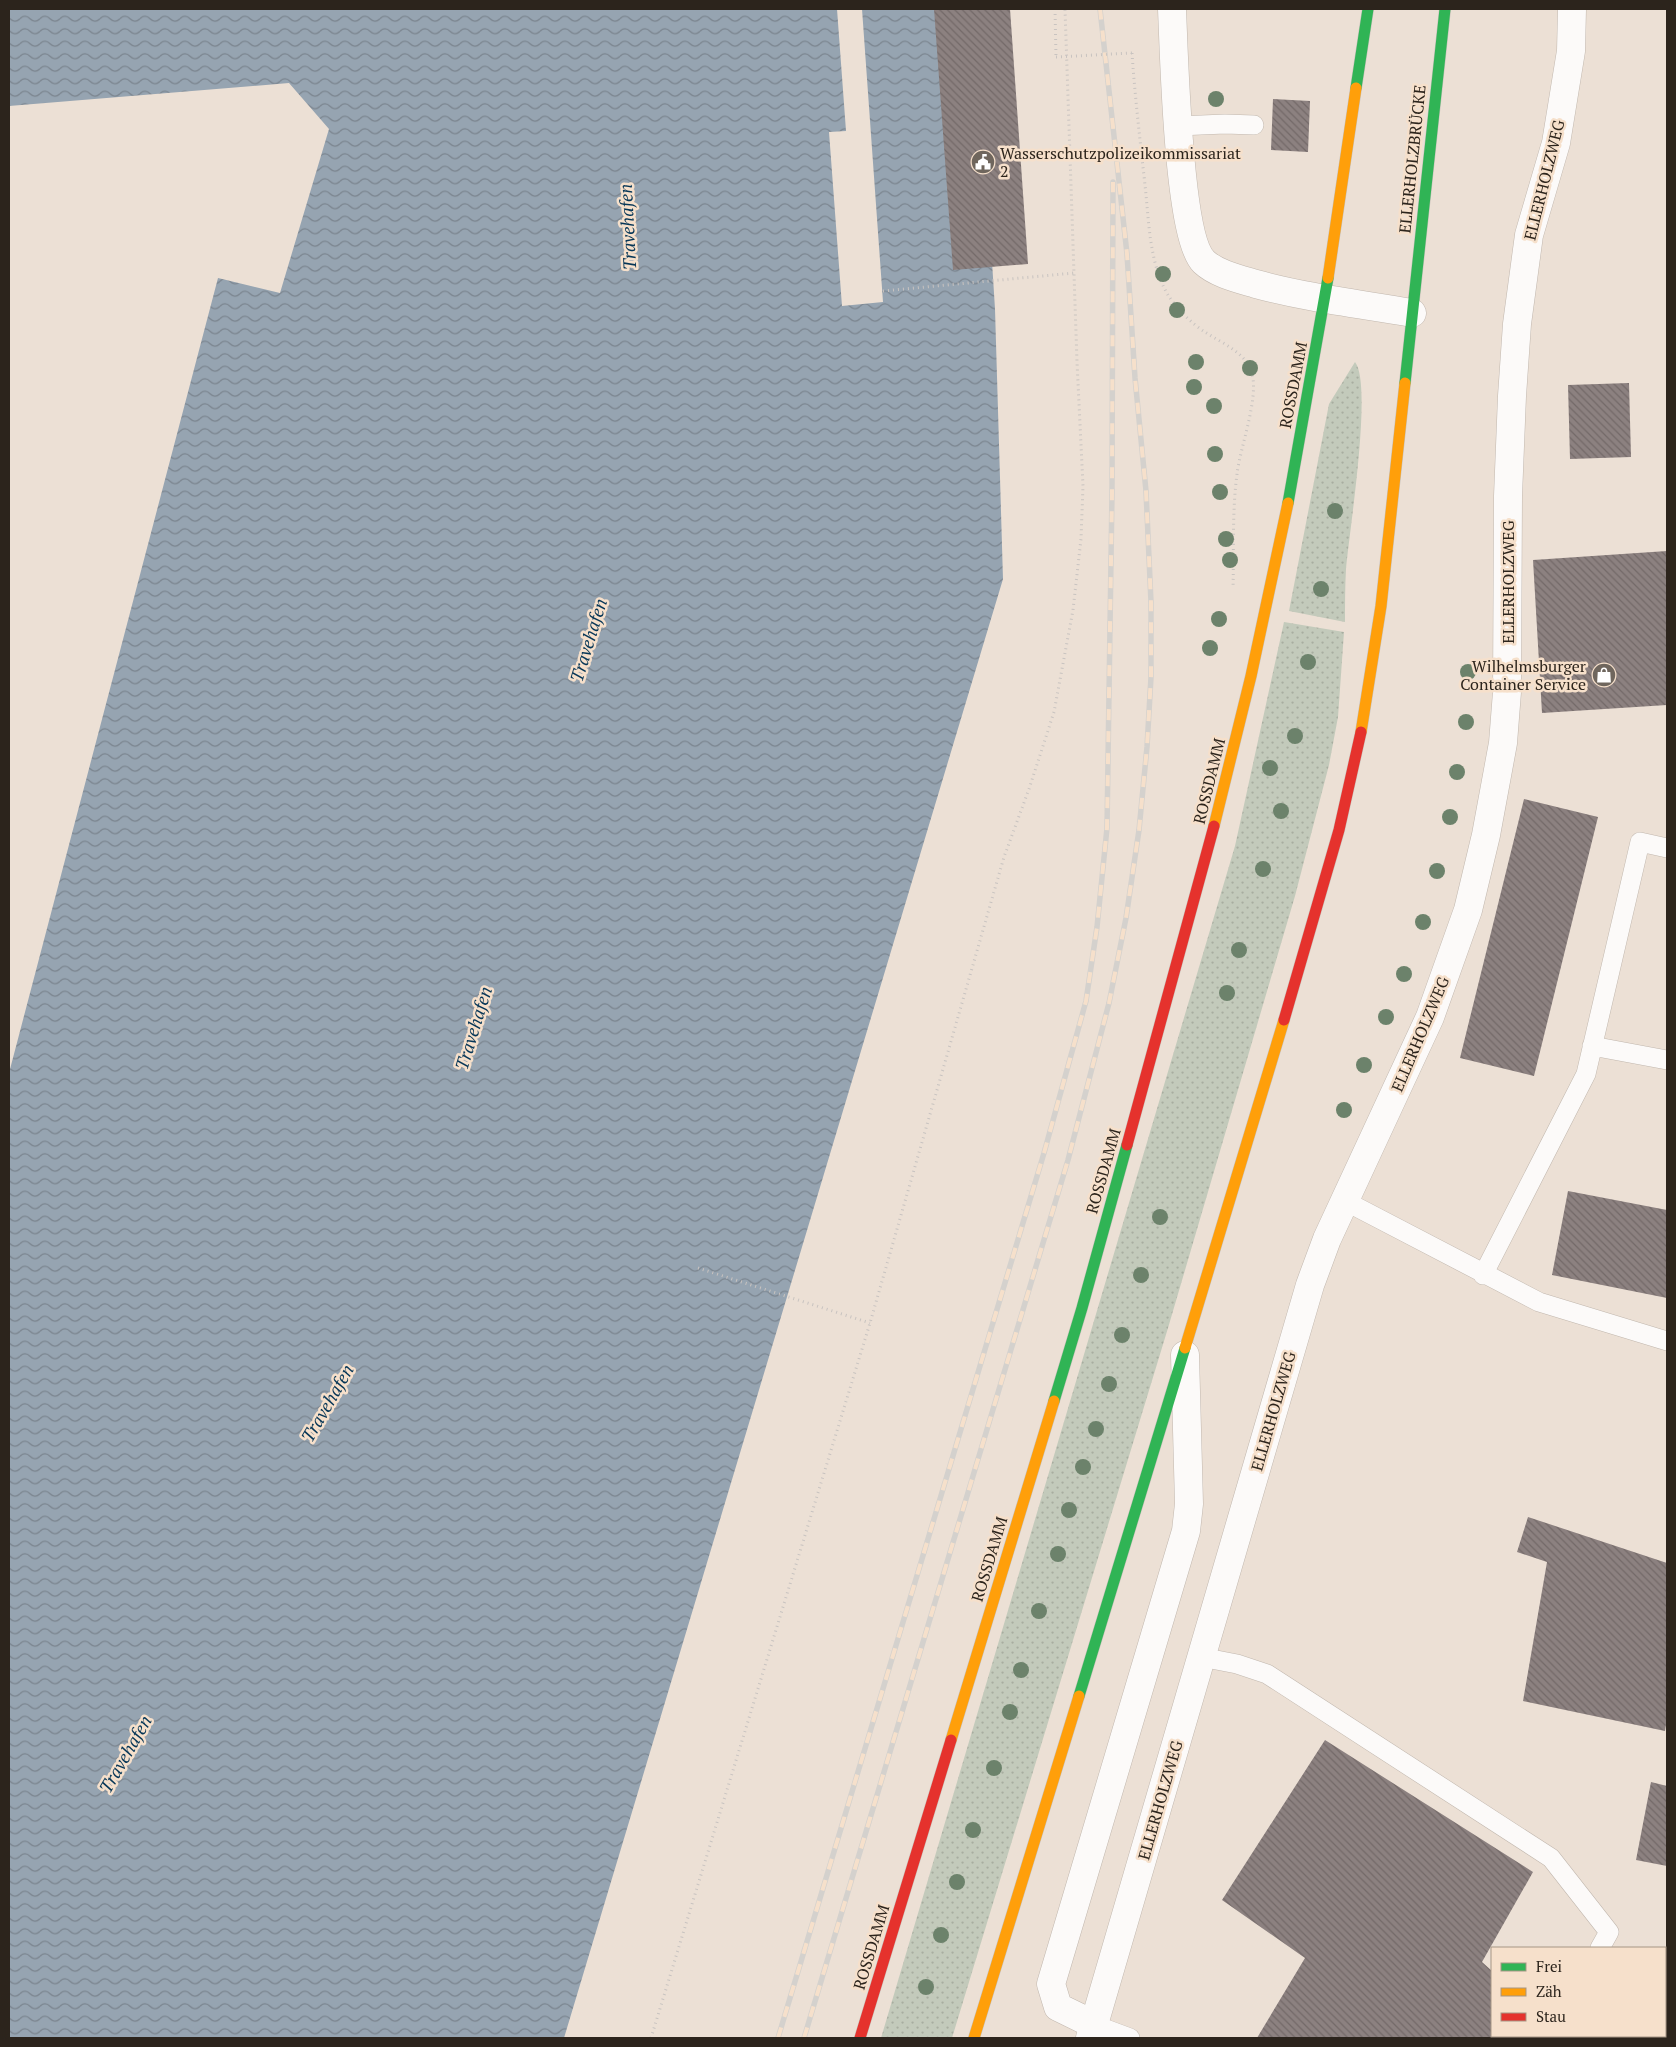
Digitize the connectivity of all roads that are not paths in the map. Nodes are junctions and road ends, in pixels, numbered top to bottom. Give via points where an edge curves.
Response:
1 (1172, 9) edge
2 (1368, 9) edge
3 (1445, 9) edge
4 (1572, 9) edge
5 (1254, 125) dead end
6 (1178, 126) junction
7 (1325, 299) junction
8 (1412, 312) junction
9 (1667, 848) edge
10 (1592, 1046) junction
11 (1667, 1060) edge
12 (1345, 1201) junction
13 (1483, 1275) junction
14 (1667, 1341) edge
15 (1185, 1349) junction
16 (1201, 1657) junction
17 (1601, 1947) edge
18 (1092, 2032) edge
19 (860, 2038) edge
20 (974, 2038) edge
21 (1130, 2038) edge

1 - 6 street
2 - 7 main road
3 - 8 main road, ELLERHOLZBRÜCKE
4 - 12 street, ELLERHOLZWEG via 1571,51 1556,143 1529,235 1517,324 1508,487 1507,692 1496,787 1468,910 1430,1018
5 - 6 lane
6 - 7 street via 1188,221 1194,246 1205,263 1237,279
7 - 8 street
7 - 19 main road, ROSSDAMM via 1287,506 1251,676 1193,908 1082,1308
8 - 15 main road via 1384,588 1362,728 1339,830 1307,944
9 - 10 lane via 1640,842
10 - 11 lane
10 - 13 lane via 1586,1074
12 - 13 lane
12 - 16 street, ELLERHOLZWEG via 1310,1285
13 - 14 lane via 1539,1302
15 - 18 street via 1189,1504 1186,1531 1051,1984 1058,2007
15 - 20 main road
16 - 17 lane via 1267,1674 1551,1858 1609,1932
16 - 18 street, ELLERHOLZWEG
18 - 21 lane

